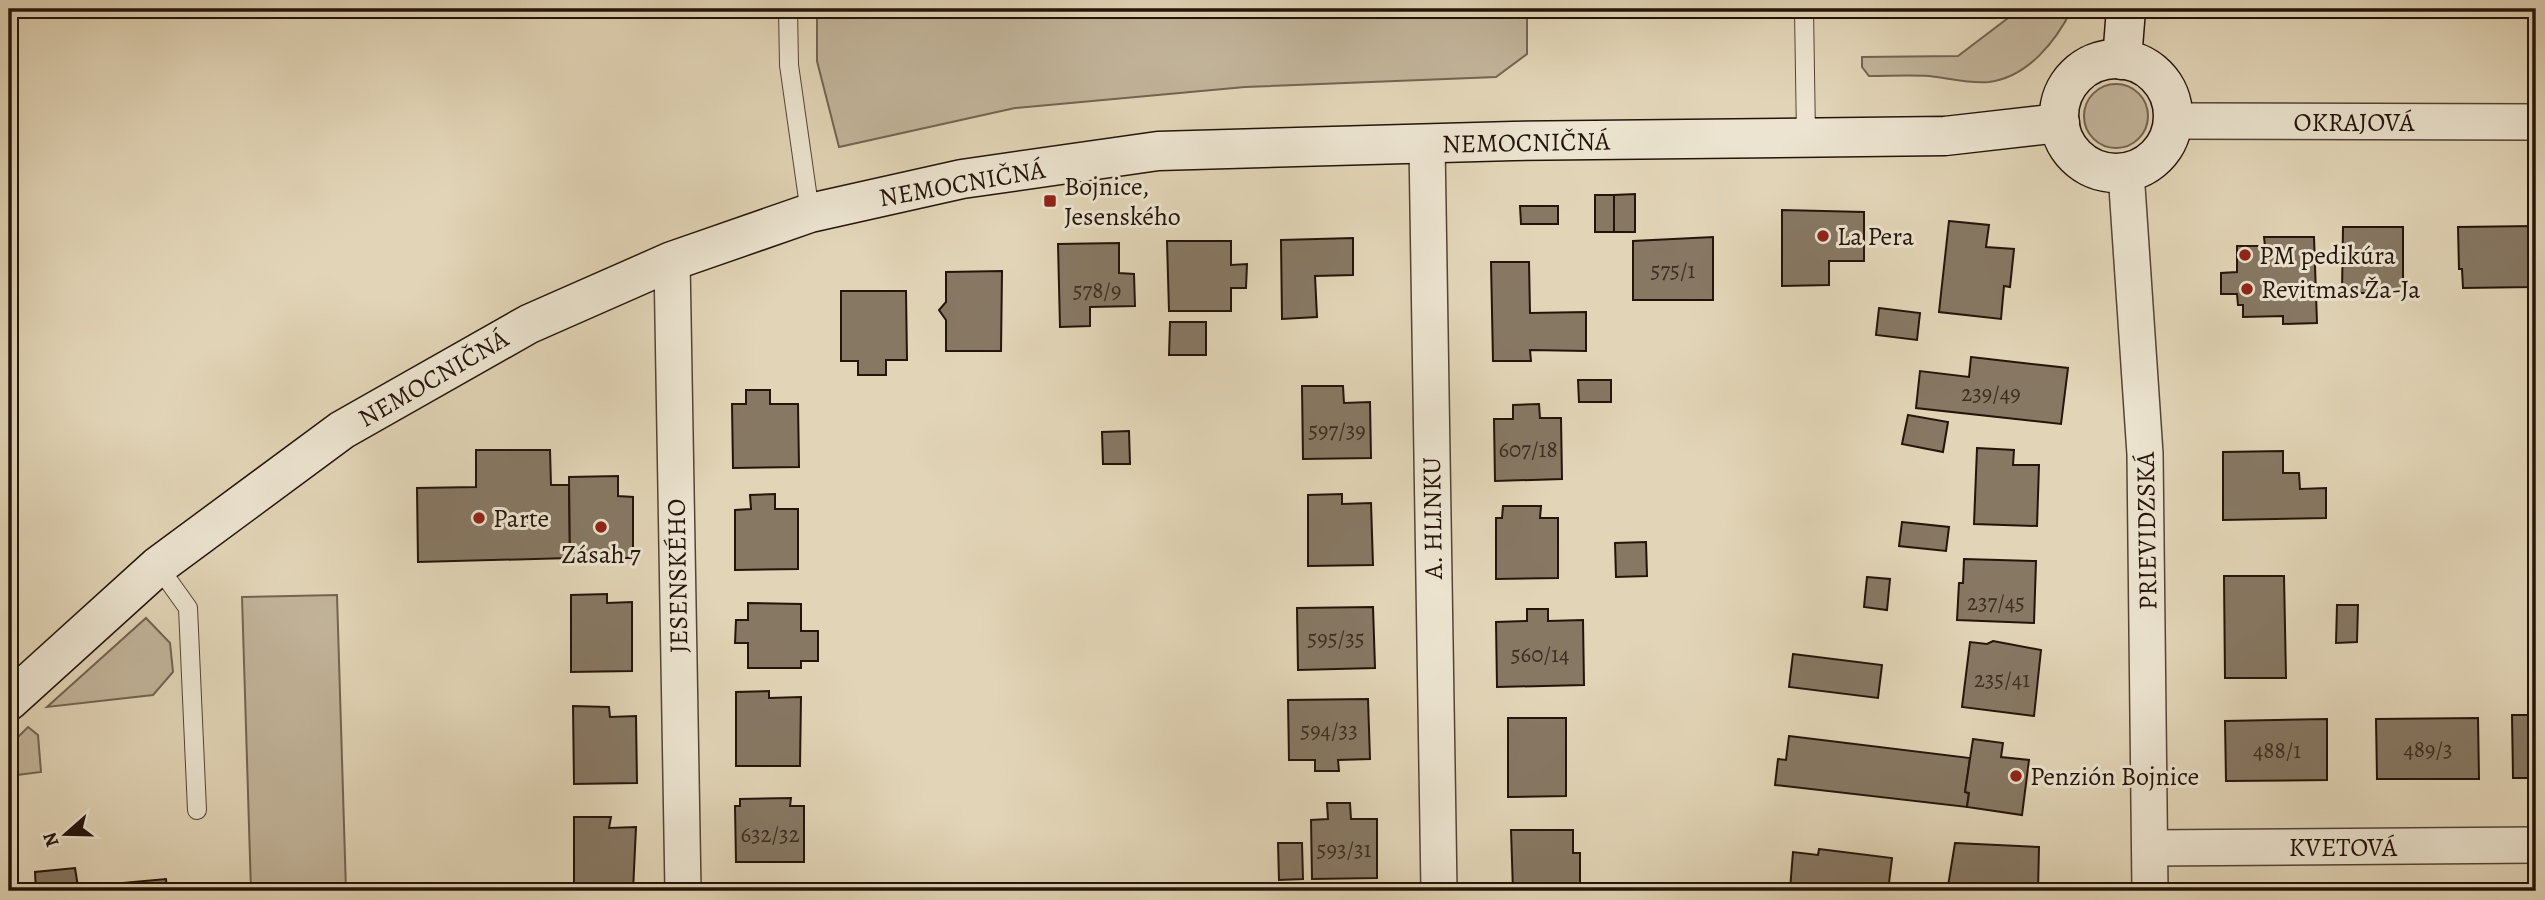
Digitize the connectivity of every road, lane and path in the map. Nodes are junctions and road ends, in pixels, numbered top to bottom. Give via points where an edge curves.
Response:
1 (788, 9) edge
2 (1804, 9) edge
3 (2126, 9) edge
4 (2122, 60) junction
5 (2173, 121) junction
6 (2536, 122) edge
7 (2060, 123) junction
8 (1806, 137) junction
9 (1427, 144) junction
10 (2126, 172) junction
11 (810, 213) junction
12 (672, 261) junction
13 (158, 566) junction
14 (9, 701) edge
15 (197, 810) dead end
16 (2536, 845) edge
17 (2150, 848) junction
18 (683, 891) edge
19 (1438, 891) edge
20 (2150, 891) edge

1 - 11 lane via 789,65
2 - 8 lane
3 - 4 street
4 - 5 street via 2139,64 2158,77 2170,98
4 - 7 street via 2097,62 2073,79 2063,95
5 - 6 street, OKRAJOVÁ
5 - 10 street via 2162,150 2146,164
7 - 8 street, NEMOCNIČNÁ via 1945,136
7 - 10 street via 2078,158 2099,170
8 - 9 street, NEMOCNIČNÁ
9 - 11 street, NEMOCNIČNÁ via 1158,151 962,179
9 - 19 street, A. HLINKU
10 - 17 street, PRIEVIDZSKÁ via 2145,454
11 - 12 street, NEMOCNIČNÁ
12 - 13 street, NEMOCNIČNÁ via 529,324 342,430
12 - 18 street, JESENSKÉHO
13 - 14 street, NEMOCNIČNÁ
13 - 15 lane via 188,608
16 - 17 street, KVETOVÁ
17 - 20 street, PRIEVIDZSKÁ

